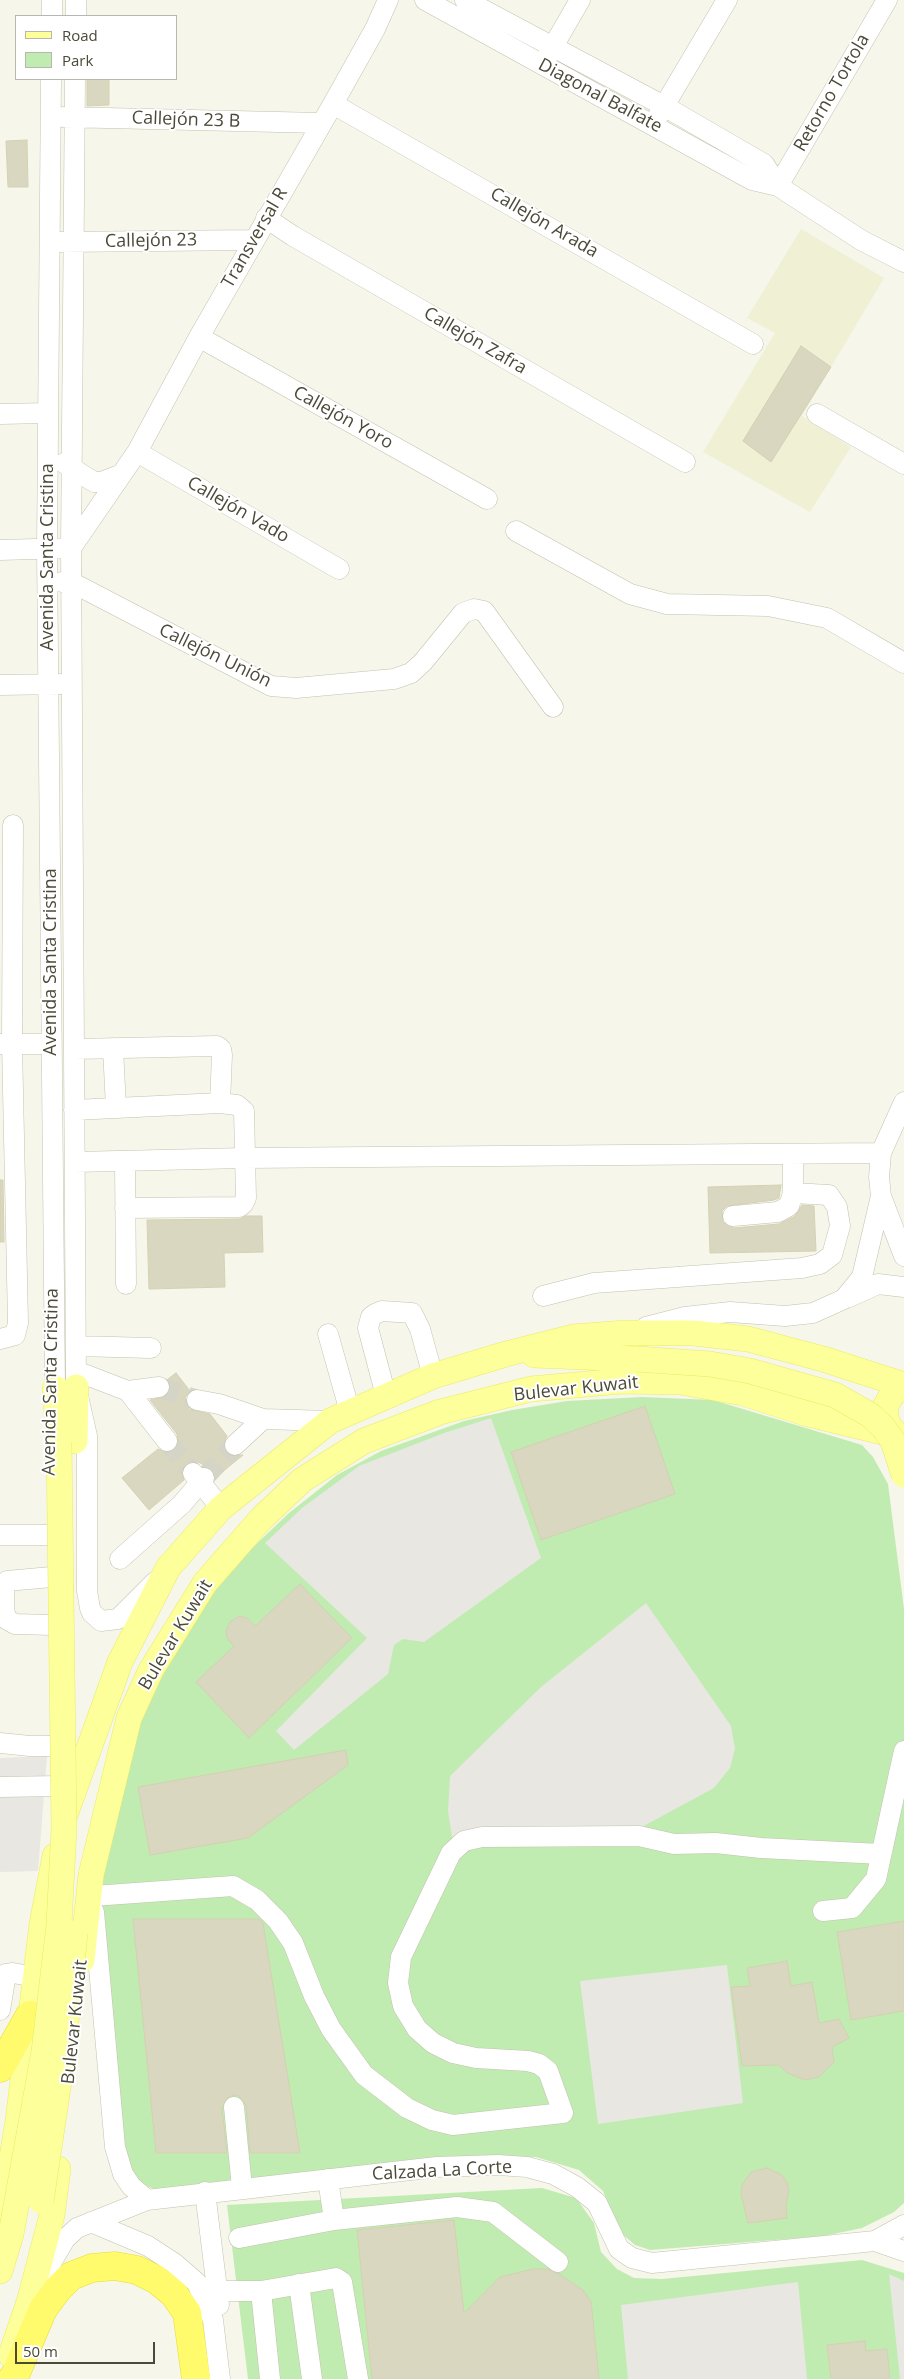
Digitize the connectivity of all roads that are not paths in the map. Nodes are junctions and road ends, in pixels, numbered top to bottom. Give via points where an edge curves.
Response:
1 (52, 0) edge
2 (76, 0) edge
3 (388, 0) edge
4 (425, 0) edge
5 (466, 0) edge
6 (580, 0) edge
7 (727, 0) edge
8 (887, 0) edge
9 (52, 15) edge
10 (76, 15) edge
11 (553, 46) junction
12 (542, 65) junction
13 (51, 80) edge
14 (75, 80) edge
15 (333, 104) junction
16 (664, 106) junction
17 (51, 117) junction
18 (75, 117) junction
19 (321, 123) junction
20 (654, 124) junction
21 (778, 186) junction
22 (266, 218) junction
23 (254, 240) junction
24 (49, 242) junction
25 (74, 242) junction
26 (904, 262) edge
27 (199, 337) junction
28 (753, 344) dead end
29 (47, 413) junction
30 (0, 414) edge
31 (817, 414) dead end
32 (137, 452) junction
33 (47, 455) junction
34 (685, 462) dead end
35 (904, 464) edge
36 (72, 468) junction
37 (122, 474) junction
38 (487, 499) dead end
39 (516, 531) dead end
40 (71, 548) junction
41 (47, 549) junction
42 (0, 550) edge
43 (339, 569) dead end
44 (47, 582) junction
45 (72, 583) junction
46 (904, 662) edge
47 (49, 684) junction
48 (73, 684) junction
49 (0, 685) edge
50 (553, 707) dead end
51 (13, 824) dead end
52 (6, 1044) edge
53 (51, 1044) junction
54 (113, 1048) junction
55 (74, 1049) junction
56 (904, 1102) edge
57 (220, 1104) junction
58 (116, 1108) junction
59 (74, 1110) junction
60 (881, 1153) junction
61 (793, 1154) junction
62 (244, 1158) junction
63 (125, 1160) junction
64 (75, 1162) junction
65 (793, 1194) junction
66 (882, 1196) junction
67 (125, 1208) junction
68 (733, 1216) dead end
69 (904, 1256) edge
70 (126, 1284) dead end
71 (904, 1287) edge
72 (543, 1296) dead end
73 (844, 1300) junction
74 (626, 1333) junction
75 (328, 1334) dead end
76 (0, 1339) edge
77 (76, 1346) junction
78 (150, 1348) dead end
79 (506, 1354) junction
80 (628, 1359) junction
81 (845, 1366) junction
82 (432, 1376) junction
83 (69, 1382) junction
84 (904, 1386) edge
85 (159, 1387) tunnel mouth
86 (531, 1389) junction
87 (128, 1391) junction
88 (386, 1396) junction
89 (197, 1400) tunnel mouth
90 (340, 1417) junction
91 (263, 1419) junction
92 (834, 1420) junction
93 (901, 1437) edge
94 (167, 1441) tunnel mouth
95 (67, 1442) junction
96 (235, 1444) tunnel mouth
97 (904, 1475) edge
98 (221, 1508) junction
99 (0, 1534) edge
100 (50, 1535) junction
101 (120, 1558) dead end
102 (168, 1568) junction
103 (51, 1577) junction
104 (52, 1625) junction
105 (0, 1743) edge
106 (56, 1746) junction
107 (904, 1751) edge
108 (902, 1770) edge
109 (58, 1786) junction
110 (0, 1788) edge
111 (57, 1845) junction
112 (881, 1854) junction
113 (92, 1885) junction
114 (823, 1911) dead end
115 (35, 1977) junction
116 (0, 2010) edge
117 (30, 2015) junction
118 (1, 2067) edge
119 (234, 2107) dead end
120 (328, 2179) junction
121 (242, 2188) junction
122 (205, 2192) junction
123 (147, 2200) junction
124 (334, 2220) junction
125 (91, 2222) junction
126 (904, 2225) edge
127 (0, 2230) edge
128 (239, 2238) dead end
129 (875, 2241) junction
130 (904, 2251) edge
131 (558, 2262) dead end
132 (0, 2271) edge
133 (36, 2273) junction
134 (299, 2284) junction
135 (218, 2291) junction
136 (261, 2291) junction
137 (30, 2299) junction
138 (3, 2379) edge
139 (12, 2379) edge
140 (196, 2379) edge
141 (220, 2379) edge
142 (228, 2379) edge
143 (270, 2379) edge
144 (312, 2379) edge
145 (358, 2379) edge

1 - 9 street
2 - 10 street
3 - 15 street, Transversal R
4 - 12 street, Diagonal Balfate
5 - 11 street, Diagonal Balfate
6 - 11 street
7 - 16 street
8 - 21 street, Retorno Tortola
11 - 12 street
11 - 16 street, Diagonal Balfate
12 - 20 street, Diagonal Balfate
13 - 17 street, Avenida Santa Cristina
14 - 18 street, Avenida Santa Cristina
15 - 19 street, Transversal R
15 - 28 street, Callejón Arada
16 - 20 street
16 - 21 street, Diagonal Balfate via 764,164
17 - 18 street, Callejón 23 B
17 - 24 street, Avenida Santa Cristina
18 - 19 street, Callejón 23 B
18 - 25 street, Avenida Santa Cristina
19 - 22 street, Transversal R
20 - 21 street, Diagonal Balfate via 752,180
21 - 26 street, Diagonal Balfate via 861,240
22 - 23 street, Transversal R
22 - 34 street, Callejón Zafra
23 - 25 street, Callejón 23
23 - 27 street, Transversal R
24 - 25 street, Callejón 23
24 - 29 street, Avenida Santa Cristina
25 - 36 street, Avenida Santa Cristina
27 - 32 street, Transversal R
27 - 38 street, Callejón Yoro
29 - 30 street
29 - 33 street, Avenida Santa Cristina
31 - 35 street
32 - 37 street, Transversal R
32 - 43 street, Callejón Vado
33 - 36 street
33 - 41 street, Avenida Santa Cristina
36 - 37 street via 94,482
36 - 40 street, Avenida Santa Cristina
37 - 40 street, Transversal R
39 - 46 street via 630,594 667,604 768,606 827,618
40 - 41 street
40 - 45 street, Avenida Santa Cristina
41 - 42 street
41 - 44 street, Avenida Santa Cristina
44 - 45 street, Callejón Unión
44 - 47 street, Avenida Santa Cristina
45 - 48 street, Avenida Santa Cristina
45 - 50 street, Callejón Unión via 272,686 296,688 402,676 423,662 463,613 474,609 484,611
47 - 48 street
47 - 49 street
47 - 53 street, Avenida Santa Cristina
48 - 55 street, Avenida Santa Cristina
51 - 52 street
52 - 53 street
52 - 76 street via 18,1323 16,1335
53 - 83 street, Avenida Santa Cristina
54 - 55 street
54 - 57 street via 217,1046 222,1055
54 - 58 street
55 - 59 street, Avenida Santa Cristina
56 - 60 street
57 - 58 street
57 - 62 street via 237,1105 244,1111
58 - 59 street
59 - 64 street, Avenida Santa Cristina
60 - 61 street
60 - 66 street via 879,1176
61 - 62 street
61 - 65 street
62 - 63 street
62 - 67 street via 246,1198 238,1207
63 - 64 street
63 - 67 street
64 - 77 street, Avenida Santa Cristina
65 - 68 street via 789,1206 778,1212
65 - 72 street via 829,1195 837,1207 840,1226 832,1255 820,1264 594,1283
66 - 69 street
66 - 73 street via 862,1278
67 - 70 street
71 - 73 street via 878,1284
73 - 74 street via 813,1313 785,1316 730,1312 685,1317
74 - 79 main road, Bulevar Kuwait via 573,1337
74 - 81 main road, Bulevar Kuwait via 694,1333 748,1339
75 - 90 street
77 - 78 street
77 - 83 street, Avenida Santa Cristina
79 - 80 main road
79 - 82 main road, Bulevar Kuwait
80 - 86 main road
80 - 97 main road, bridge via 710,1364 750,1371 835,1395 870,1415 883,1427 893,1441
81 - 84 main road, Bulevar Kuwait
81 - 92 main road via 856,1382 855,1400 849,1411
82 - 88 main road, Bulevar Kuwait
82 - 88 street via 420,1328 412,1313 382,1311 375,1314 368,1328
83 - 87 street
83 - 95 main road
83 - 100 street, Avenida Santa Cristina via 48,1440
83 - 102 street, Avenida Santa Cristina via 87,1436 87,1591 92,1613 101,1620 113,1622
84 - 93 main road via 893,1393 885,1407 887,1424
85 - 87 street
86 - 92 main road, Bulevar Kuwait via 621,1381 681,1382 743,1393
86 - 113 main road, Bulevar Kuwait via 440,1412 364,1441 302,1480 261,1519 205,1583 151,1670 129,1718
87 - 94 street
88 - 90 main road, Bulevar Kuwait
89 - 91 street
90 - 91 street
90 - 98 main road, Bulevar Kuwait
91 - 96 street
92 - 93 main road, Bulevar Kuwait
95 - 132 main road, bridge via 64,1828 59,1925 44,2052 11,2234
95 - 133 main road, bridge via 79,1714 76,1926 62,2061 41,2201
98 - 101 street via 198,1478 182,1504
98 - 102 main road, Bulevar Kuwait
99 - 100 street
100 - 103 street, Avenida Santa Cristina
102 - 111 main road, Bulevar Kuwait via 120,1662
103 - 104 street, Avenida Santa Cristina
103 - 104 street via 8,1581 4,1585 4,1608 6,1619 15,1624
104 - 106 street, Avenida Santa Cristina
105 - 106 street
106 - 109 street, Avenida Santa Cristina
107 - 108 street
108 - 112 street
109 - 110 street
109 - 111 street, Avenida Santa Cristina
111 - 115 main road, Bulevar Kuwait
112 - 113 street via 716,1843 674,1844 639,1836 482,1837 464,1841 451,1853 401,1957 398,1983 403,2006 417,2029 433,2043 453,2053 539,2064 548,2071 563,2113 452,2125 407,2108 364,2075 331,2029 293,1943 257,1900 233,1886
112 - 114 street via 876,1879 852,1908
113 - 123 street via 115,2146 123,2174
113 - 133 main road, Bulevar Kuwait via 52,2215
115 - 116 street via 6,1974
115 - 117 main road, Bulevar Kuwait
117 - 118 highway
117 - 127 main road, Bulevar Kuwait via 18,2121
119 - 121 street
120 - 121 street, Calzada La Corte
120 - 124 street
120 - 129 street, Calzada La Corte via 437,2167 527,2167 553,2174 577,2186 596,2203 619,2250 632,2258 652,2263
121 - 122 street, Calzada La Corte
122 - 123 street, Calzada La Corte
122 - 135 street
123 - 125 street, Calzada La Corte
124 - 128 street
124 - 131 street via 458,2207 493,2212
125 - 137 street, Calzada La Corte via 77,2228 65,2239
125 - 141 street via 148,2246 197,2282 212,2320
126 - 129 street, Calzada La Corte
129 - 130 street, Calzada La Corte
133 - 137 main road, Bulevar Kuwait
134 - 136 street
134 - 144 street
134 - 145 street via 336,2278 342,2282
135 - 136 street
135 - 142 street
136 - 143 street
137 - 138 main road, Bulevar Kuwait
139 - 140 highway via 43,2309 58,2289 71,2276 92,2268 115,2266 137,2270 174,2294 187,2313

